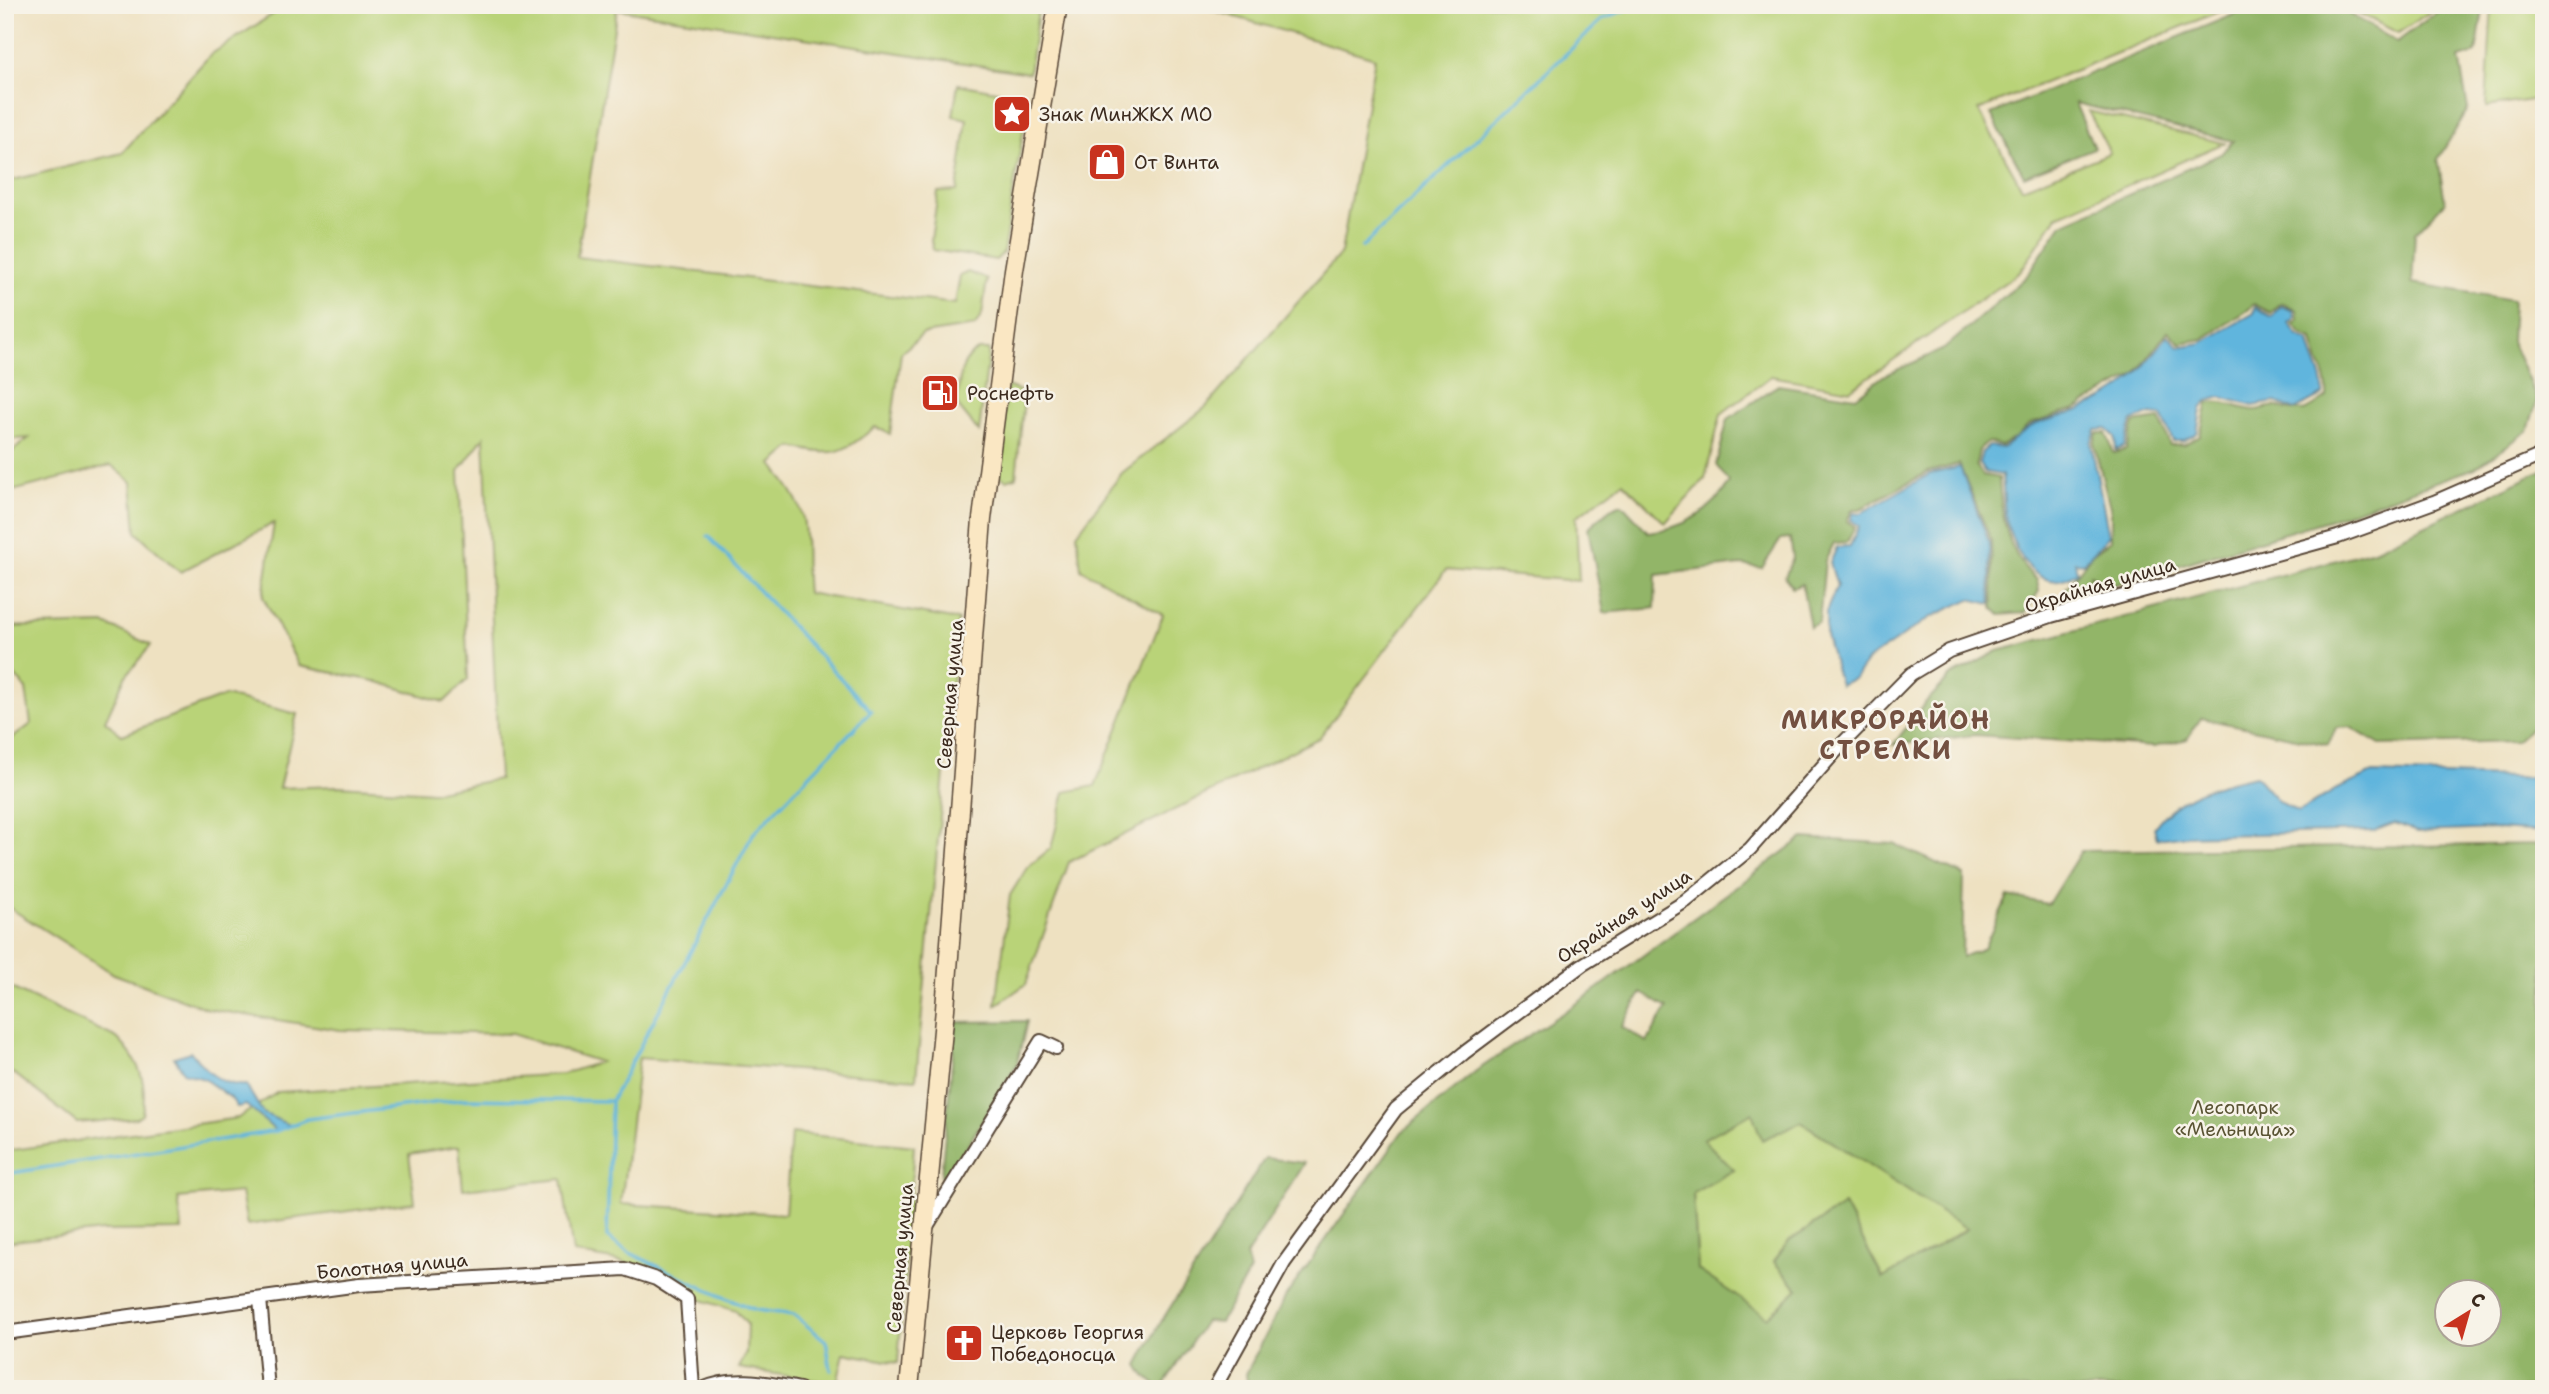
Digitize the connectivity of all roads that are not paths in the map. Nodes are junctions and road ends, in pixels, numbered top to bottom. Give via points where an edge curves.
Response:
1 (1058, 5) edge
2 (2544, 454) edge
3 (1056, 1048) dead end
4 (923, 1232) junction
5 (260, 1299) junction
6 (5, 1333) edge
7 (268, 1389) edge
8 (692, 1389) edge
9 (702, 1389) edge
10 (800, 1389) edge
11 (909, 1389) edge
12 (1214, 1389) edge

1 - 4 main road, Северная улица via 1012,282 982,519 947,995
2 - 12 street, Окрайная улица via 2434,502 2337,537 2052,616 1948,651 1911,674 1750,849 1686,901 1582,965 1396,1109 1284,1263
3 - 4 street via 1041,1041
4 - 11 main road, Северная улица
5 - 6 street, Болотная улица
5 - 7 street
5 - 8 street, Болотная улица via 359,1285 625,1269 656,1279 687,1299
9 - 10 street via 719,1382 760,1381

